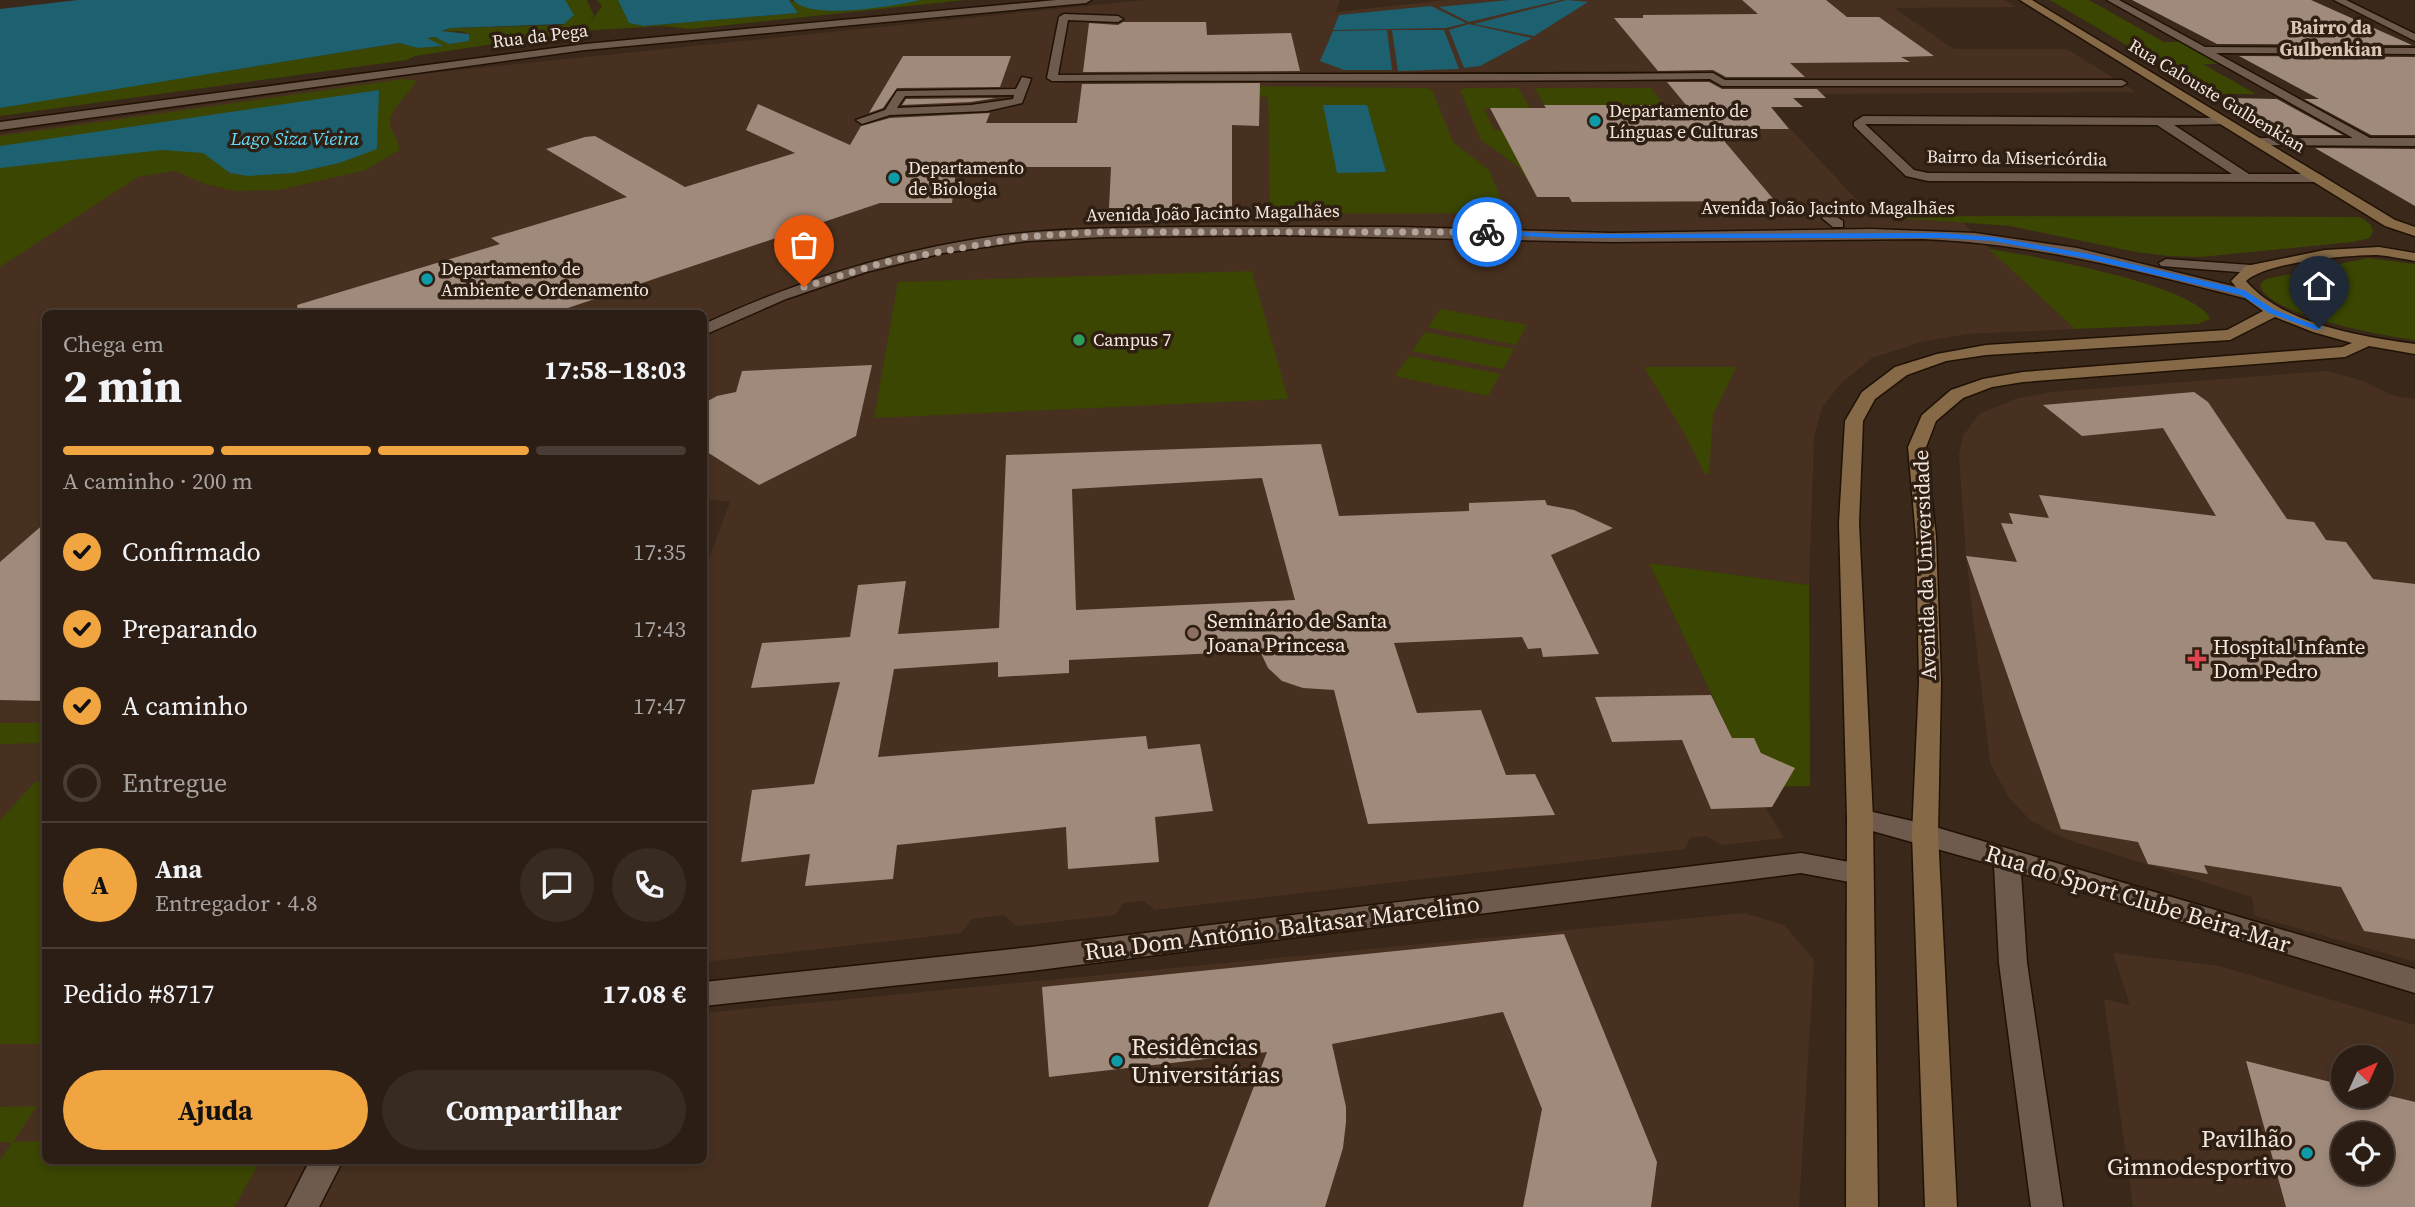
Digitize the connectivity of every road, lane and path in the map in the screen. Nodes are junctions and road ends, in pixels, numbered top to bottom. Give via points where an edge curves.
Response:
1 (1086, 0) edge
2 (2025, 0) edge
3 (2112, 0) edge
4 (2339, 0) edge
5 (1118, 19) dead end
6 (2415, 37) edge
7 (2203, 50) junction
8 (2415, 51) edge
9 (1026, 79) dead end
10 (2122, 83) dead end
11 (1020, 92) junction
12 (1005, 104) junction
13 (889, 112) junction
14 (1027, 112) dead end
15 (862, 120) dead end
16 (2159, 121) junction
17 (2224, 122) junction
18 (0, 126) edge
19 (2258, 142) junction
20 (2368, 142) junction
21 (2415, 142) edge
22 (2245, 177) junction
23 (2319, 178) junction
24 (2390, 223) junction
25 (2415, 232) edge
26 (1527, 233) junction
27 (2379, 251) junction
28 (2415, 257) edge
29 (2251, 269) junction
30 (2244, 293) junction
31 (2272, 312) junction
32 (707, 329) edge
33 (2367, 342) junction
34 (2415, 349) edge
35 (1860, 818) junction
36 (1924, 834) junction
37 (2007, 861) junction
38 (1860, 874) junction
39 (2415, 981) edge
40 (707, 994) edge
41 (325, 1164) edge
42 (302, 1207) edge
43 (1862, 1207) edge
44 (1941, 1207) edge
45 (2047, 1207) edge

1 - 18 street, Rua da Pega via 585,47
2 - 17 main road, Rua Calouste Gulbenkian
3 - 7 street
4 - 6 street
5 - 10 street via 1059,15 1052,78 1713,76 1722,83 1815,85
7 - 8 street
7 - 20 street
9 - 11 street
11 - 12 street via 1018,101
11 - 13 street via 901,93
12 - 13 street
12 - 14 street
13 - 15 street
16 - 17 street, Bairro da Misericórdia
16 - 22 street
16 - 22 street, Bairro da Misericórdia via 1863,120 1858,124 1910,173 1928,177
17 - 19 main road, Rua Calouste Gulbenkian
19 - 20 street
19 - 23 main road, Rua Calouste Gulbenkian
20 - 21 street
22 - 23 street, Bairro da Misericórdia
23 - 24 main road, Rua Calouste Gulbenkian
24 - 25 main road, Rua Calouste Gulbenkian
24 - 27 main road via 2391,241
26 - 29 street, Avenida João Jacinto Magalhães via 1555,228 1832,219 2003,231 2146,260
26 - 30 street, Avenida João Jacinto Magalhães via 1977,237 2089,256
26 - 32 street, Avenida João Jacinto Magalhães via 1315,230 1022,237 885,262 804,287
27 - 28 main road
27 - 29 main road via 2325,254
29 - 30 main road via 2238,281
30 - 31 main road
31 - 33 main road
31 - 35 main road via 2230,335 1986,350 1942,357 1901,371 1868,396 1854,421 1849,523
33 - 34 main road
33 - 36 main road, Avenida da Universidade via 2344,352 2023,377 1957,394 1928,419 1917,447 1926,537 1930,682
35 - 36 street, Rua do Sport Clube Beira-Mar
35 - 38 main road
36 - 37 street, Rua do Sport Clube Beira-Mar
36 - 44 main road, Avenida da Universidade
37 - 39 street, Rua do Sport Clube Beira-Mar
37 - 45 street via 2013,963
38 - 40 street, Rua Dom António Baltasar Marcelino via 1801,863 1031,959
38 - 43 main road
41 - 42 street

